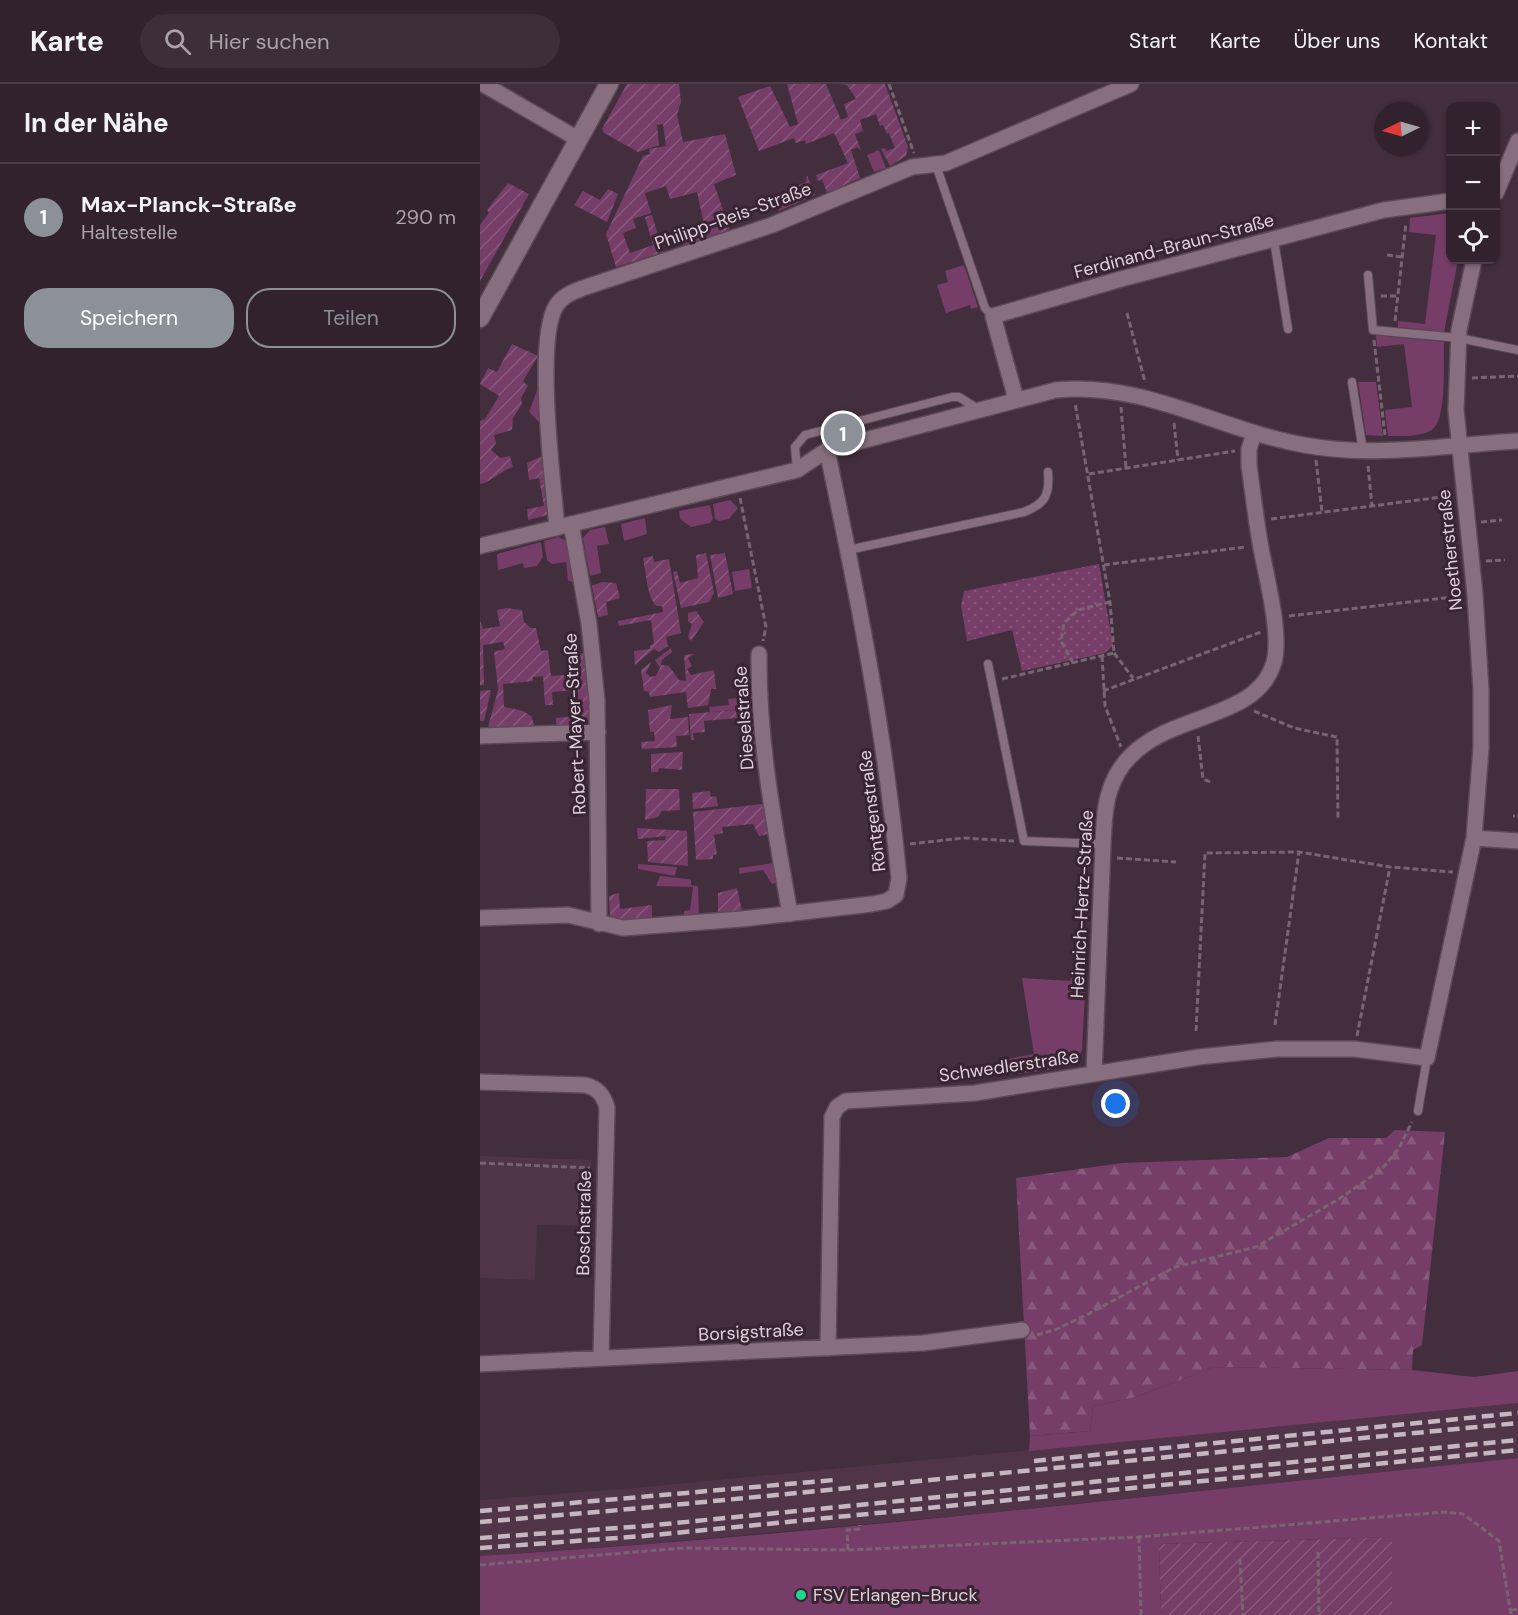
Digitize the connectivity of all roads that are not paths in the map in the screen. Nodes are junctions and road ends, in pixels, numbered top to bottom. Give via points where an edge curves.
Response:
1 (483, 84) edge
2 (609, 84) edge
3 (1131, 84) edge
4 (578, 139) junction
5 (1518, 141) edge
6 (936, 165) junction
7 (1500, 184) edge
8 (1446, 201) edge
9 (1274, 240) junction
10 (1473, 264) edge
11 (1368, 275) dead end
12 (993, 316) junction
13 (480, 318) edge
14 (1288, 329) dead end
15 (1459, 338) junction
16 (1518, 350) edge
17 (1352, 381) dead end
18 (1016, 399) junction
19 (982, 409) junction
20 (1254, 433) junction
21 (1518, 441) edge
22 (1459, 445) junction
23 (827, 450) junction
24 (1365, 451) junction
25 (797, 470) junction
26 (1048, 472) dead end
27 (564, 526) junction
28 (480, 546) edge
29 (848, 550) junction
30 (759, 654) road end
31 (988, 664) dead end
32 (598, 732) junction
33 (480, 736) edge
34 (1474, 838) junction
35 (1518, 841) edge
36 (1103, 851) junction
37 (790, 914) junction
38 (480, 918) edge
39 (599, 924) junction
40 (1427, 1058) junction
41 (1094, 1074) junction
42 (480, 1082) edge
43 (1418, 1111) road end
44 (1021, 1331) road end
45 (828, 1348) junction
46 (601, 1358) junction
47 (480, 1364) edge

1 - 4 street
2 - 4 street
3 - 6 street, Philipp-Reis-Straße
4 - 13 street
5 - 7 street
6 - 12 lane via 985,308
6 - 27 street, Philipp-Reis-Straße via 919,166 772,225 583,288 562,299 550,320 547,368
8 - 9 street, Ferdinand-Braun-Straße via 1408,206
9 - 12 street, Ferdinand-Braun-Straße
9 - 14 lane
10 - 15 street, Noetherstraße
11 - 15 lane via 1373,330
12 - 18 street
15 - 16 lane
15 - 22 street, Noetherstraße
17 - 24 lane
18 - 19 street
18 - 20 street via 1072,388 1120,391
19 - 23 street
19 - 25 lane via 952,397 805,435 795,447
20 - 24 street via 1315,447
20 - 36 street, Heinrich-Hertz-Straße via 1249,466 1274,622 1275,658 1268,678 1237,703 1162,732 1136,750 1109,791
21 - 22 street
22 - 24 street
22 - 34 street, Noetherstraße via 1481,690
23 - 25 street
23 - 29 street, Röntgenstraße
25 - 27 street
26 - 29 lane via 1046,498 1036,507
27 - 28 street
27 - 32 street, Robert-Mayer-Straße via 589,624
29 - 37 street, Röntgenstraße via 876,694 899,885 892,898 872,904
30 - 37 street, Dieselstraße via 765,758
31 - 36 lane via 1024,841
32 - 33 street
32 - 39 street, Robert-Mayer-Straße
34 - 35 street
34 - 40 street, Noetherstraße
36 - 41 street, Heinrich-Hertz-Straße
37 - 39 street, Röntgenstraße via 657,927 615,928
38 - 39 street, Röntgenstraße via 562,915
40 - 41 street, Schwedlerstraße via 1354,1049 1277,1049
40 - 43 lane
41 - 45 street, Schwedlerstraße via 975,1093 846,1101 837,1107 832,1117
42 - 46 street, Boschstraße via 585,1085 599,1091 607,1107
44 - 45 street, Borsigstraße via 923,1343
45 - 46 street, Borsigstraße
46 - 47 street, Borsigstraße

